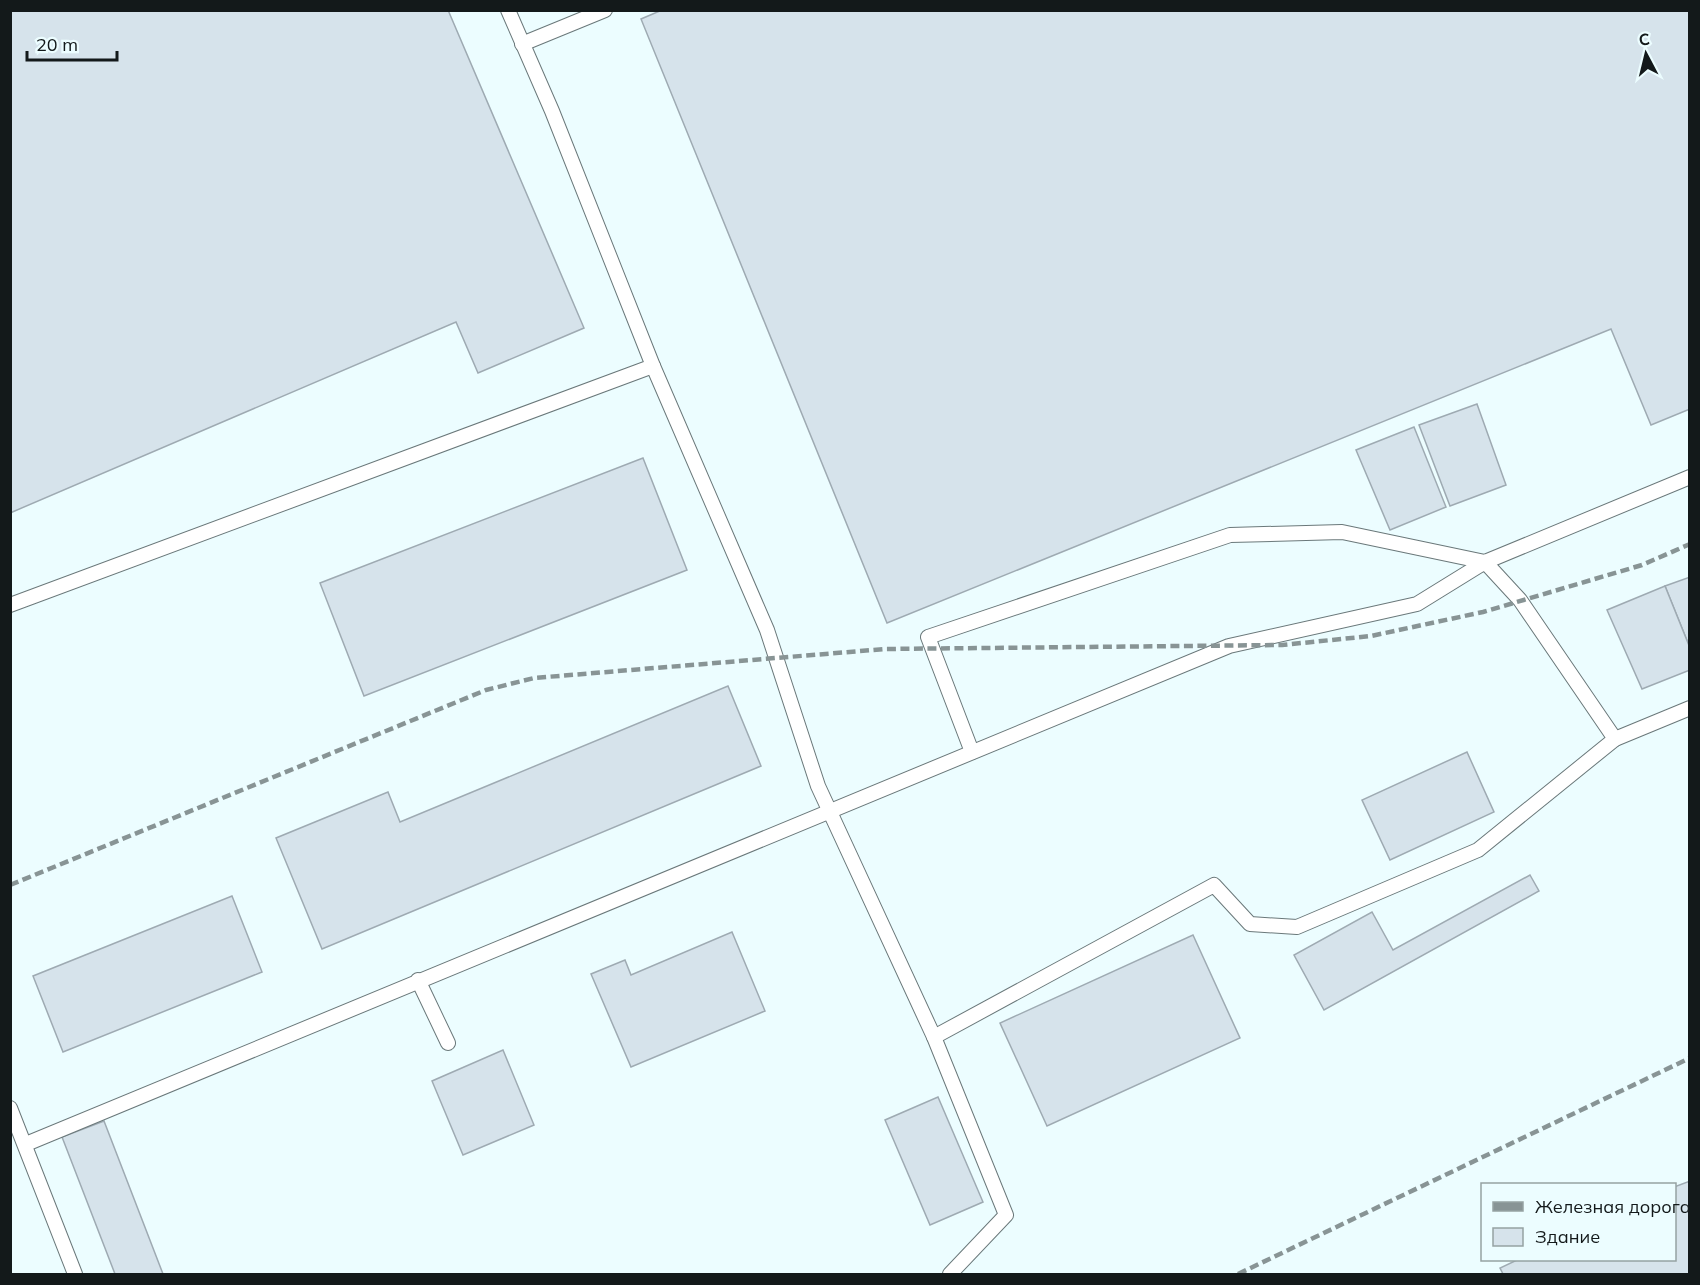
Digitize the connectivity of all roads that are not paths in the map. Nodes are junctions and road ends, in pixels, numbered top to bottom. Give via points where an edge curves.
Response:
1 (508, 10) edge
2 (605, 10) edge
3 (522, 44) junction
4 (653, 366) junction
5 (1689, 477) edge
6 (1485, 562) junction
7 (10, 605) edge
8 (1689, 708) edge
9 (1614, 739) junction
10 (972, 752) junction
11 (829, 810) junction
12 (418, 980) junction
13 (934, 1037) junction
14 (448, 1043) dead end
15 (10, 1108) edge
16 (26, 1144) junction
17 (75, 1275) edge
18 (950, 1275) edge

1 - 3 lane
2 - 3 lane
3 - 4 lane
4 - 7 lane
4 - 11 lane via 767,630
5 - 6 lane
6 - 9 lane via 1520,600
6 - 10 lane via 1417,604 1229,646
6 - 10 lane via 1342,532 1230,536 928,637
8 - 9 lane
9 - 13 lane via 1478,850 1297,927 1250,924 1214,885
10 - 11 lane
11 - 12 lane
11 - 13 lane
12 - 14 lane
12 - 16 lane
13 - 18 lane via 1006,1215
15 - 16 lane
16 - 17 lane

